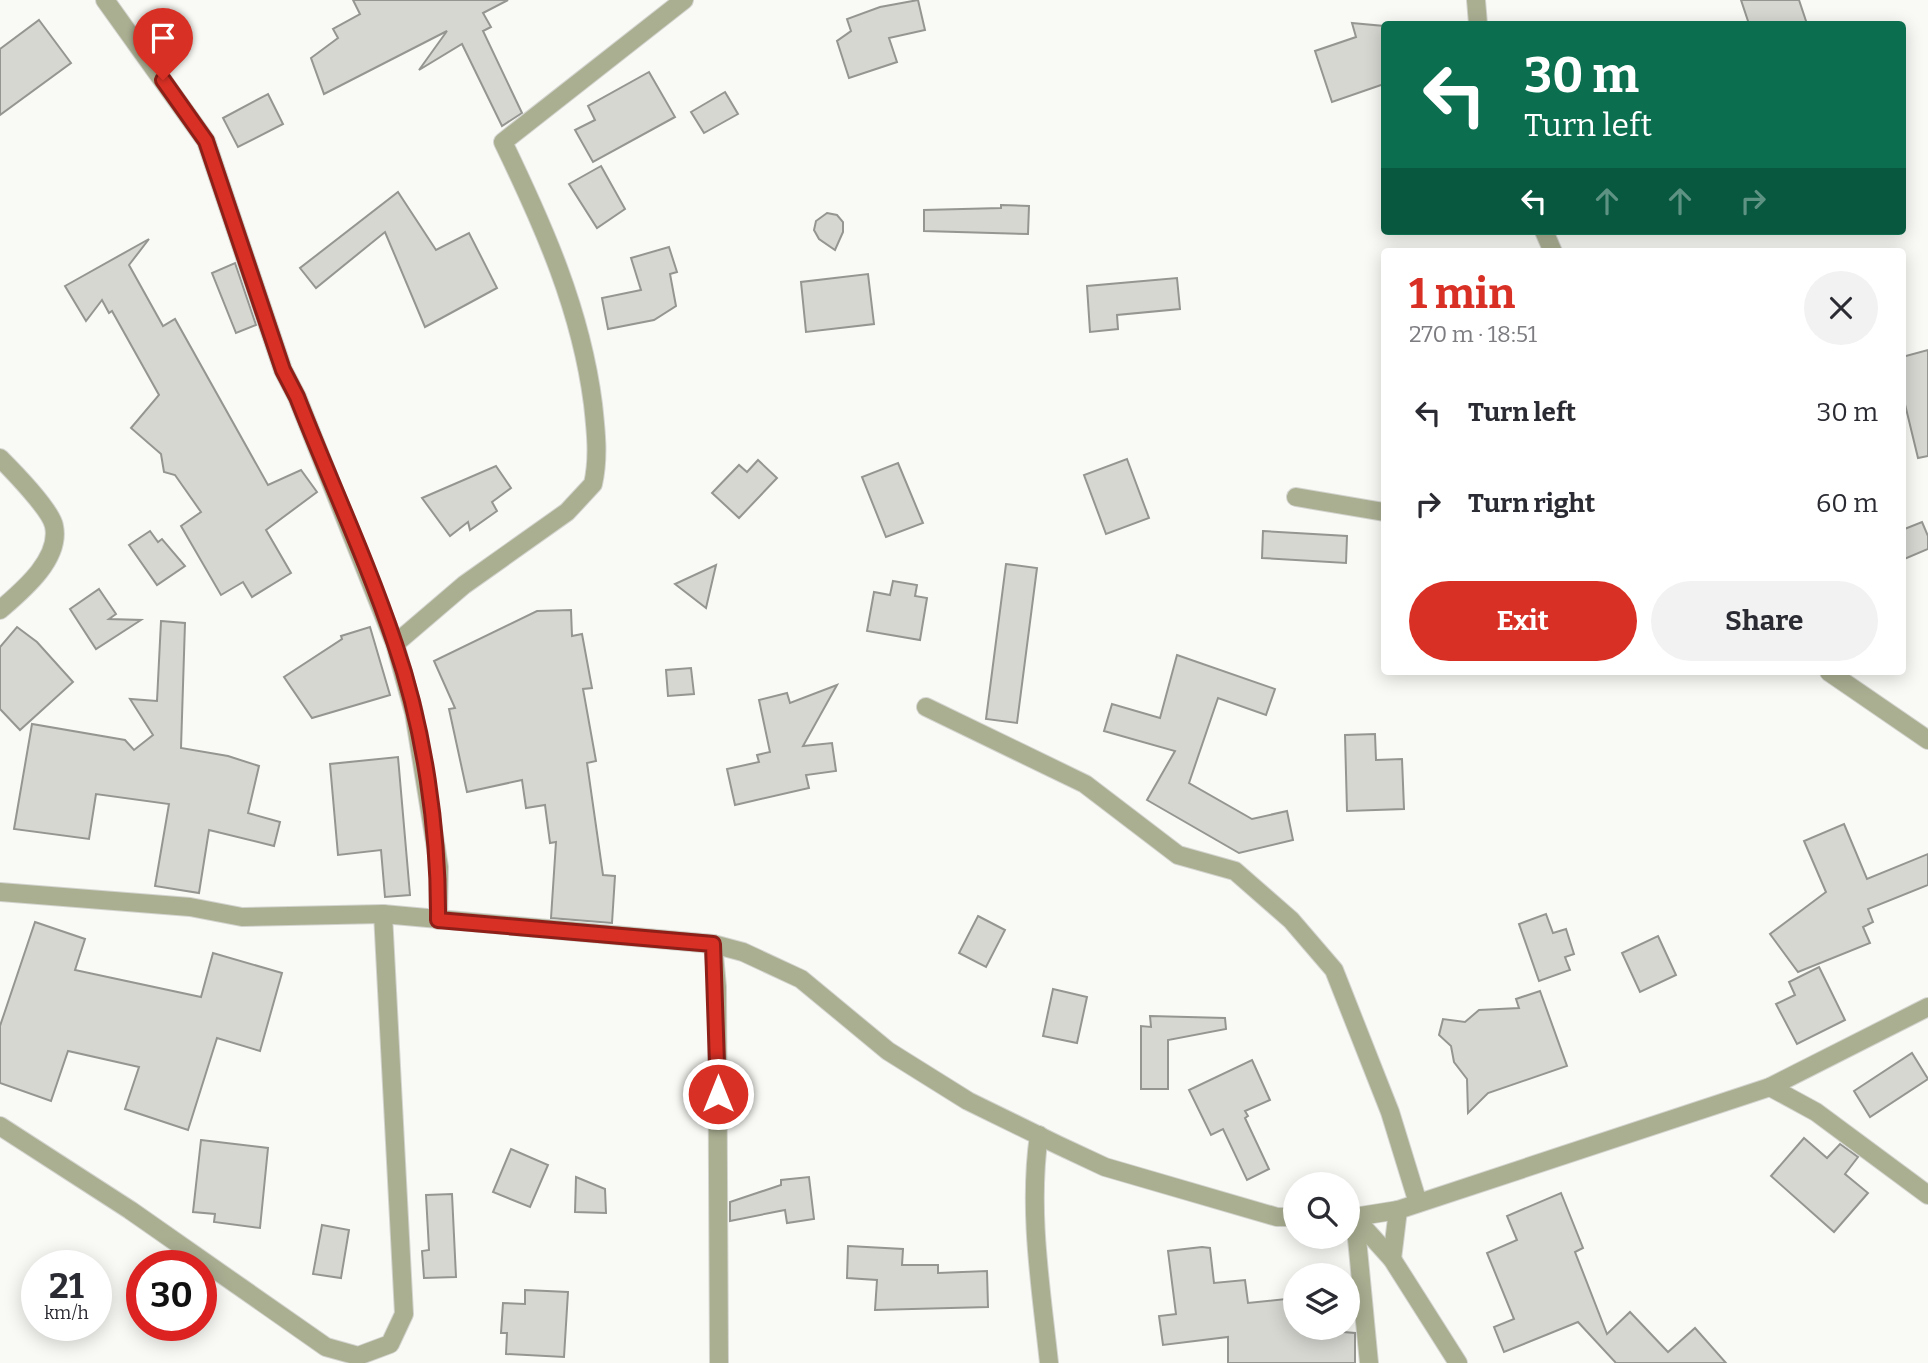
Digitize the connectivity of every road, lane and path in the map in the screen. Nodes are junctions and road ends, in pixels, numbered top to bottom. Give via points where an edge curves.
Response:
1 (105, 0) edge
2 (684, 0) edge
3 (1476, 0) edge
4 (1478, 21) edge
5 (0, 458) edge
6 (1296, 497) dead end
7 (1381, 511) edge
8 (0, 610) edge
9 (395, 644) junction
10 (1833, 675) edge
11 (926, 707) dead end
12 (1928, 740) edge
13 (0, 892) edge
14 (383, 914) junction
15 (438, 920) junction
16 (713, 944) junction
17 (1928, 1007) edge
18 (1770, 1087) junction
19 (0, 1126) edge
20 (1039, 1135) junction
21 (1928, 1195) edge
22 (1418, 1203) junction
23 (1398, 1210) junction
24 (1360, 1216) edge
25 (1283, 1217) edge
26 (1360, 1227) edge
27 (1355, 1249) edge
28 (1392, 1259) junction
29 (719, 1363) edge
30 (1049, 1363) edge
31 (1369, 1363) edge
32 (1458, 1363) edge

1 - 9 street via 206,141 283,370
2 - 9 street via 503,142 553,250 579,324 596,428 593,484 567,512 464,585
3 - 4 street
5 - 8 street via 54,523 55,540 40,571
6 - 7 street
9 - 15 street via 414,713 439,867
10 - 12 street
11 - 22 street via 1085,784 1178,855 1235,871 1291,920 1334,970 1390,1112
13 - 14 street via 190,906 242,917
14 - 15 street
14 - 19 street via 404,1314 390,1345 358,1356 326,1347
15 - 16 street
16 - 20 street via 743,952 801,979 888,1051 968,1101
16 - 29 street
17 - 18 street
18 - 21 street via 1816,1112
18 - 22 street
20 - 25 street via 1104,1167
20 - 30 street via 1037,1251
22 - 23 street
23 - 24 street
23 - 28 street
26 - 28 street
27 - 31 street
28 - 32 street

